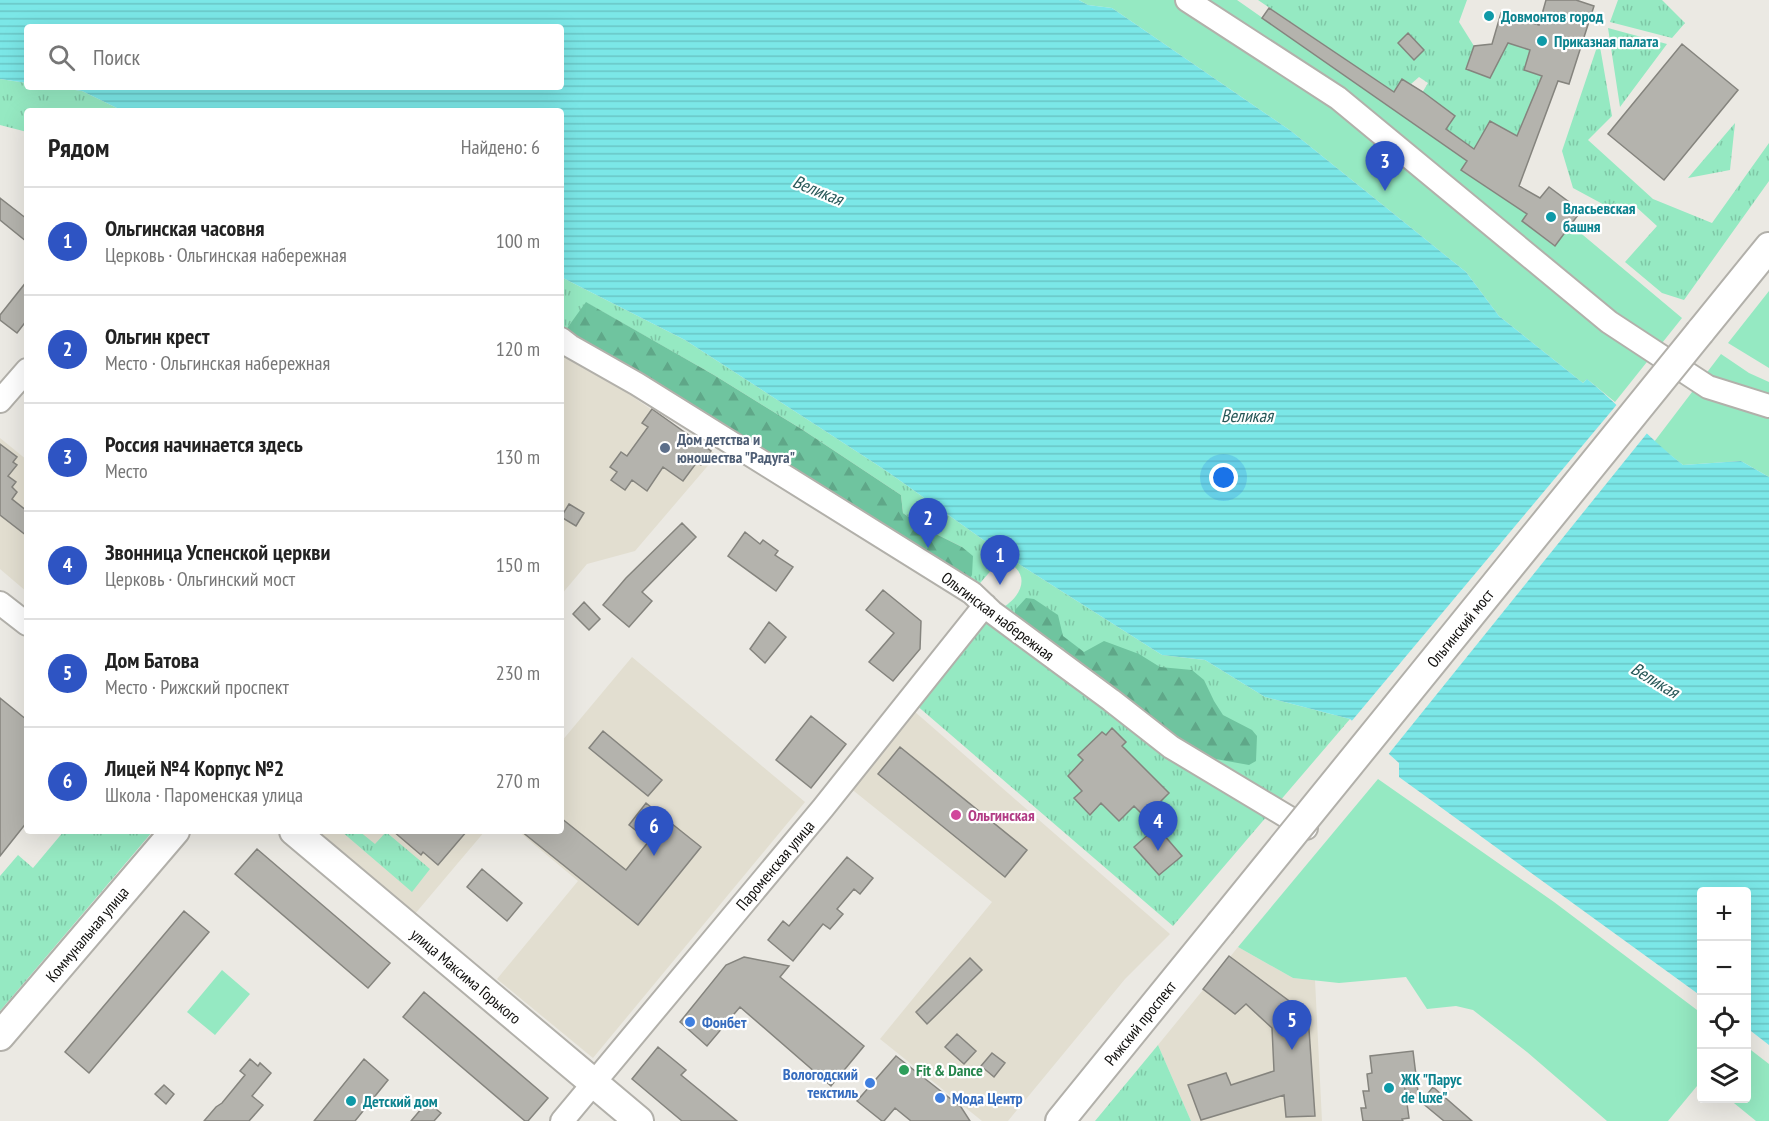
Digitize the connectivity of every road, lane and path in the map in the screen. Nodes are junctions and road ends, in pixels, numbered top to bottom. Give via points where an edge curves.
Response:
1 (1187, 0) edge
2 (1769, 247) edge
3 (564, 341) edge
4 (24, 373) edge
5 (0, 401) edge
6 (1769, 406) edge
7 (0, 603) edge
8 (985, 605) junction
9 (24, 622) edge
10 (1306, 828) dead end
11 (172, 834) edge
12 (298, 834) edge
13 (1220, 924) joint
14 (0, 1036) edge
15 (593, 1082) junction
16 (562, 1121) edge
17 (639, 1121) edge
18 (1060, 1121) edge

1 - 6 street via 1338,98 1609,322 1708,387
2 - 13 main road, Ольгинский мост, bridge
3 - 8 street, Ольгинская набережная via 808,490
4 - 5 street
7 - 9 street
8 - 10 street, Ольгинская набережная via 1171,747
8 - 15 street, Пароменская улица via 823,808
11 - 14 main road, Коммунальная улица
12 - 15 main road, улица Максима Горького
13 - 18 main road, Рижский проспект
15 - 16 street, Пароменская улица
15 - 17 main road, улица Максима Горького

